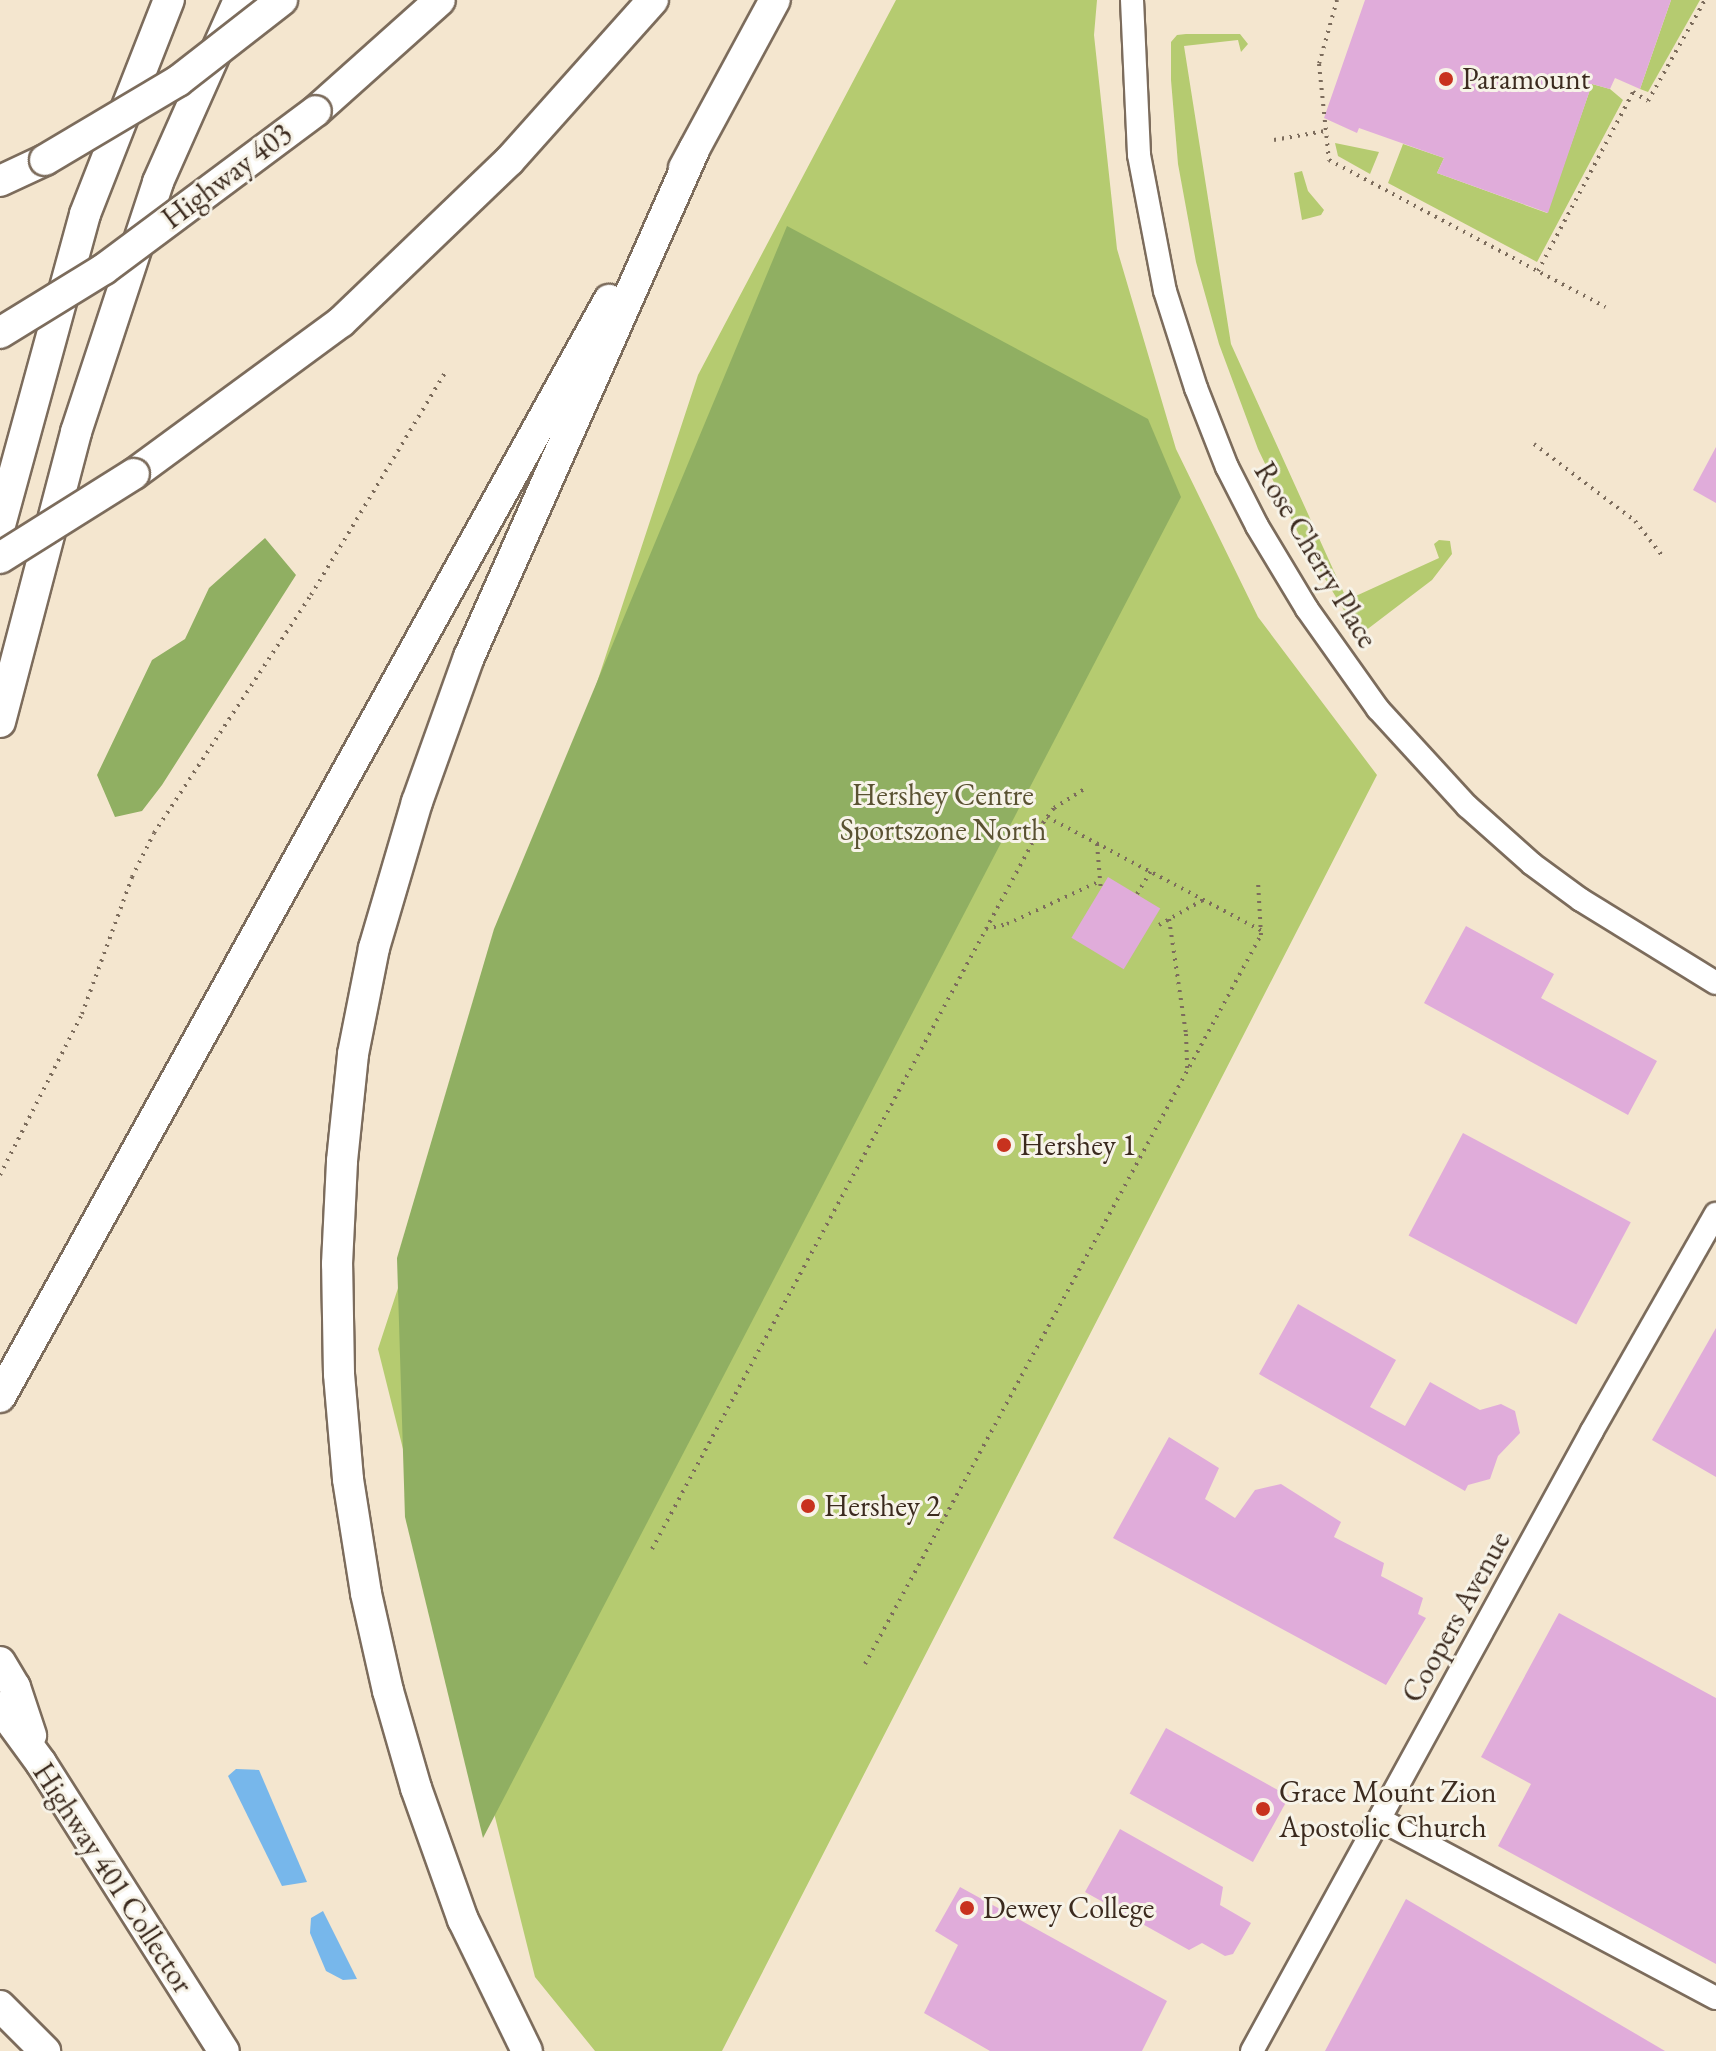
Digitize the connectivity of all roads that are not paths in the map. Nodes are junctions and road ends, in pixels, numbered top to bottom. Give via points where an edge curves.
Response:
1 (169, 0) edge
2 (239, 0) edge
3 (282, 0) edge
4 (440, 0) edge
5 (653, 0) edge
6 (775, 0) edge
7 (1132, 0) edge
8 (694, 150) junction
9 (0, 181) edge
10 (0, 333) edge
11 (0, 525) edge
12 (0, 558) edge
13 (0, 722) edge
14 (1716, 983) edge
15 (1716, 1214) edge
16 (0, 1397) edge
17 (0, 1662) edge
18 (0, 1707) edge
19 (41, 1763) junction
20 (1381, 1820) junction
21 (1716, 1998) edge
22 (0, 2006) edge
23 (45, 2051) edge
24 (224, 2051) edge
25 (527, 2051) edge
26 (1252, 2051) edge

1 - 11 highway via 85,214
2 - 13 highway via 158,182 76,432
3 - 9 highway, bridge via 178,81
4 - 10 highway, Highway 403, bridge via 316,111 104,269
5 - 12 highway, bridge via 509,161 341,322 134,474
6 - 8 highway
7 - 14 street, Rose Cherry Place via 1139,155 1165,291 1196,388 1257,526 1307,609 1378,709 1467,806 1581,900
8 - 16 highway
8 - 25 highway via 469,657 417,802 374,948 353,1054 342,1161 339,1374 366,1593 416,1788 463,1920
15 - 20 street, Coopers Avenue
17 - 19 highway via 15,1687
18 - 19 highway, Highway 401 Collector
19 - 24 highway, Highway 401 Collector
20 - 21 street
20 - 26 street, Coopers Avenue
22 - 23 highway

